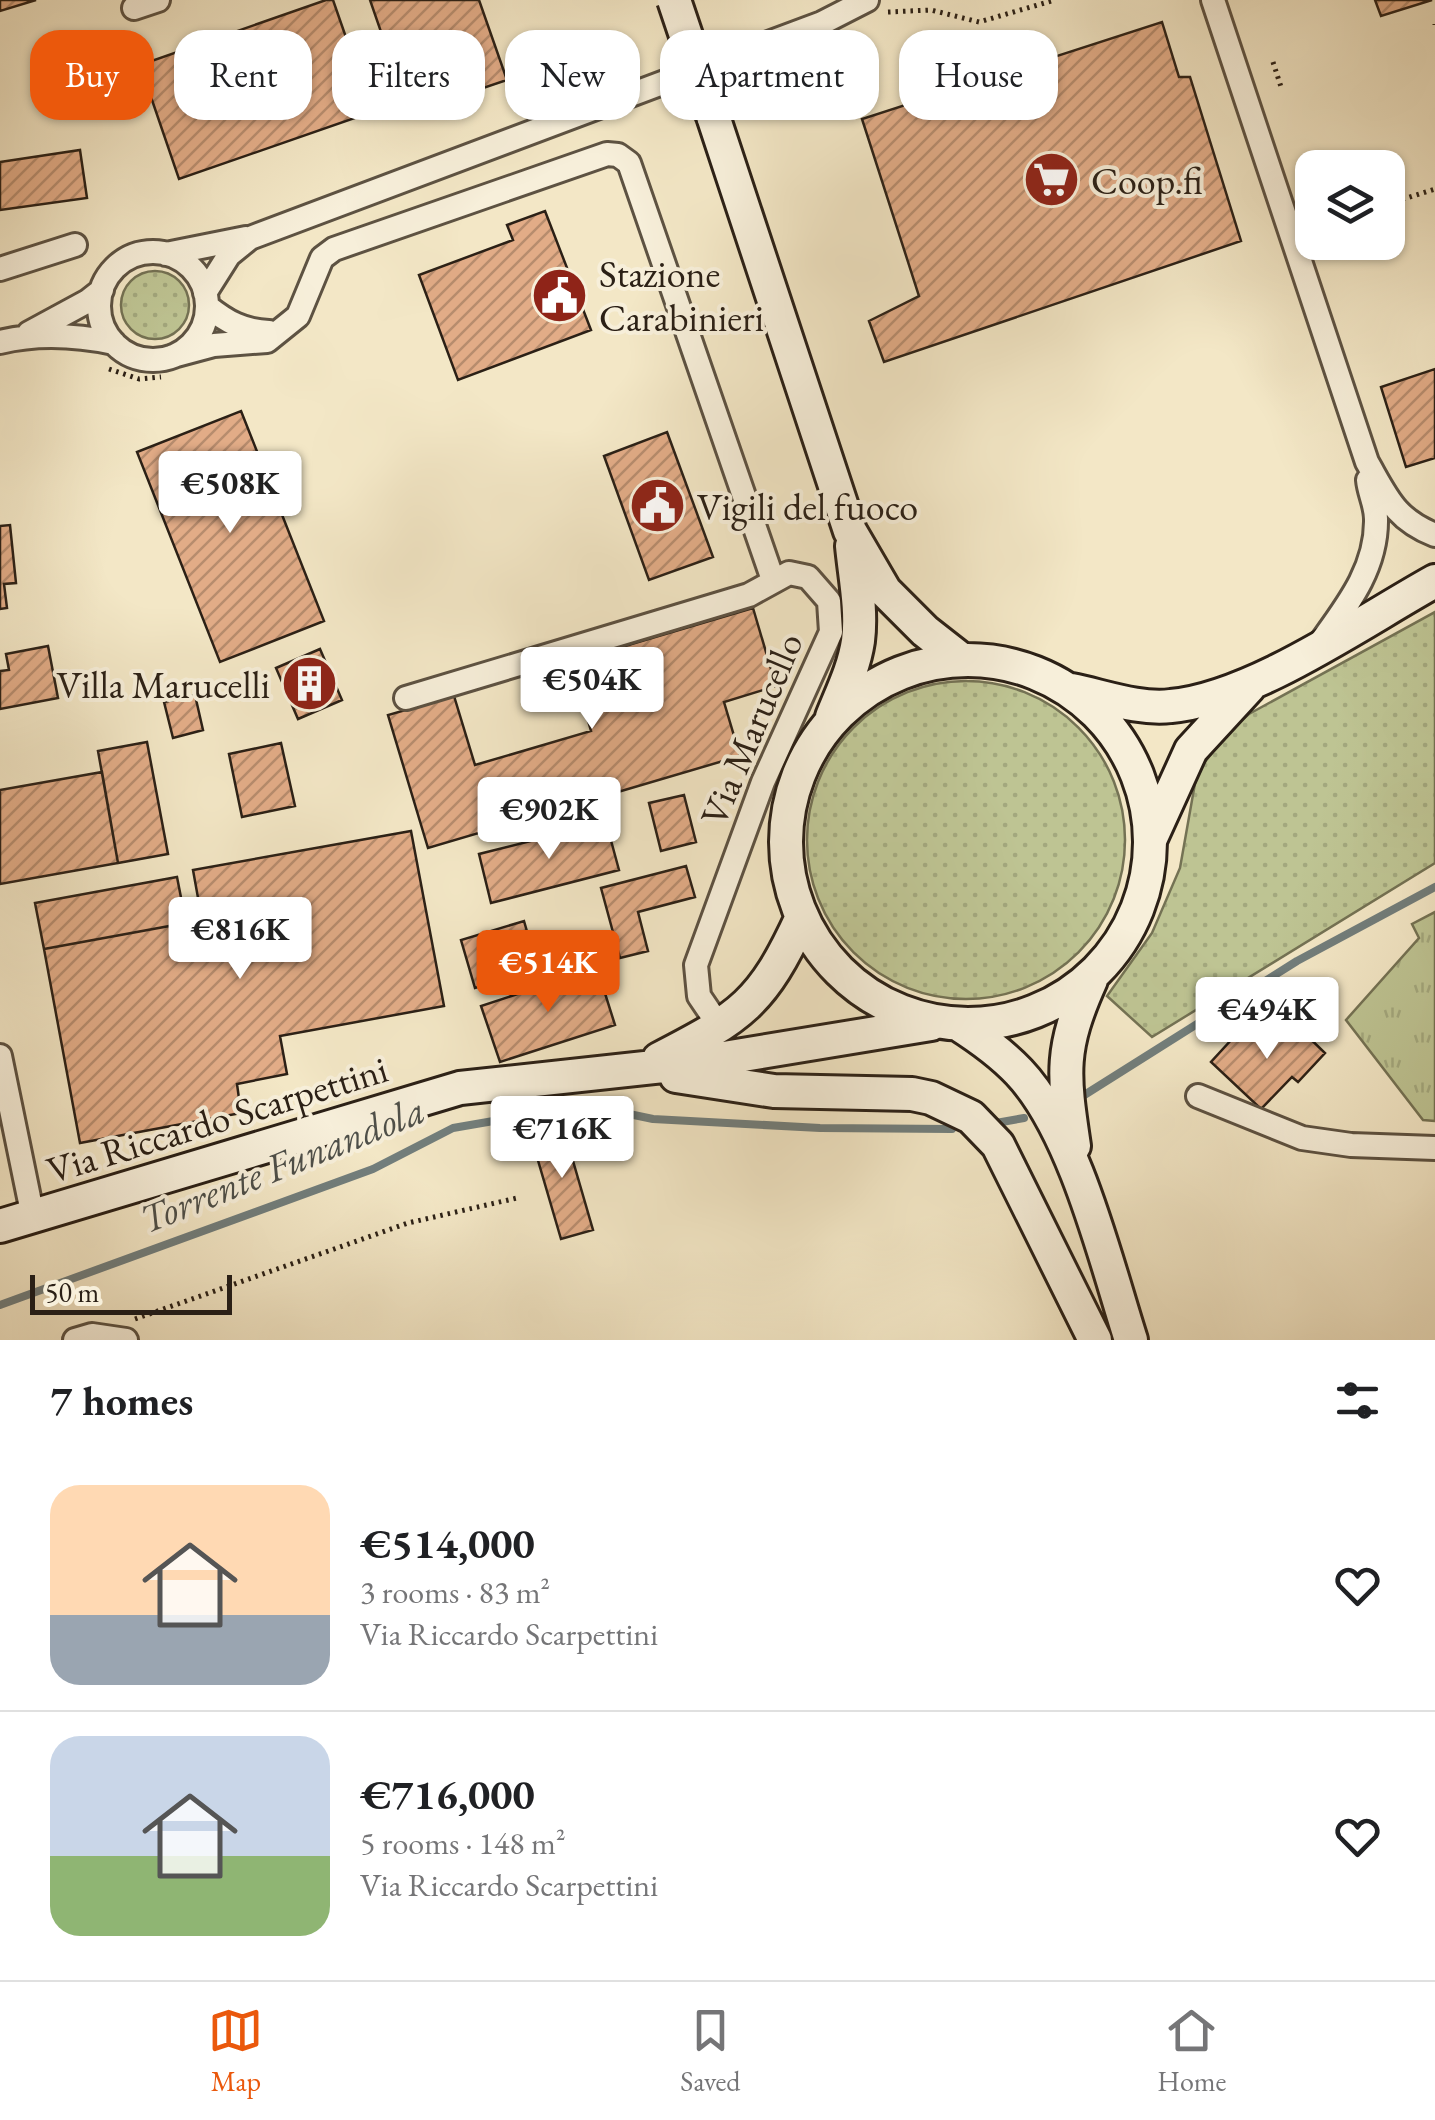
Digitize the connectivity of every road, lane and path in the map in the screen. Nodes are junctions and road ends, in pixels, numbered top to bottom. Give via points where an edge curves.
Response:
1 (158, 0) edge
2 (674, 0) edge
3 (1054, 0) edge
4 (1213, 0) edge
5 (872, 6) edge
6 (134, 8) dead end
7 (1273, 62) dead end
8 (1282, 90) dead end
9 (1435, 189) edge
10 (1405, 199) edge
11 (250, 238) junction
12 (75, 245) dead end
13 (166, 254) junction
14 (0, 269) edge
15 (102, 290) junction
16 (206, 299) junction
17 (283, 330) junction
18 (11, 340) edge
19 (114, 343) junction
20 (173, 356) junction
21 (1367, 462) junction
22 (850, 532) junction
23 (1435, 535) edge
24 (773, 580) junction
25 (1435, 580) edge
26 (1316, 648) junction
27 (962, 660) junction
28 (1251, 685) junction
29 (1065, 689) junction
30 (406, 698) dead end
31 (830, 723) junction
32 (1150, 840) junction
33 (802, 917) junction
34 (1094, 974) junction
35 (949, 1023) junction
36 (720, 1028) junction
37 (0, 1056) edge
38 (637, 1070) junction
39 (1198, 1096) dead end
40 (1435, 1148) edge
41 (1079, 1180) junction
42 (518, 1198) dead end
43 (32, 1217) junction
44 (0, 1226) edge
45 (75, 1340) edge
46 (126, 1340) edge
47 (1096, 1340) edge
48 (1131, 1340) edge

1 - 6 street
2 - 22 main road, bridge
3 - 5 path via 979,22
4 - 21 street
5 - 11 street
7 - 8 path
9 - 10 path
11 - 13 street
11 - 16 street via 228,255
12 - 14 street
13 - 15 street via 134,256 109,275
13 - 16 street via 194,270
15 - 18 street
15 - 19 street via 100,312
16 - 17 street via 234,326
16 - 20 street via 202,328
17 - 20 street via 267,341
17 - 24 street via 298,316 322,258 334,249 606,154 624,157
18 - 19 street via 64,336
19 - 20 street via 139,358
21 - 23 street via 1392,508
21 - 26 street via 1376,512 1370,564
22 - 27 main road via 885,590
22 - 31 main road via 858,641
24 - 30 street, Via Marucello via 749,596
24 - 36 street, Via Marucello via 799,573 820,586 829,601 830,632 763,782 696,965 700,996
25 - 26 main road
26 - 28 main road
27 - 29 main road via 1015,667
27 - 31 main road via 890,678
28 - 29 main road via 1171,706
28 - 32 main road via 1191,750
29 - 32 main road via 1093,711 1126,754 1141,787
31 - 33 main road via 802,766 788,816 789,877
32 - 34 main road via 1139,906
33 - 35 main road via 850,981 896,1010
33 - 36 main road, Via Riccardo Scarpettini via 775,974
34 - 35 main road, Via Riccardo Scarpettini via 1032,1013 996,1023
34 - 41 main road via 1074,1018 1065,1061
35 - 38 main road, Via Riccardo Scarpettini
35 - 41 main road via 1001,1055 1036,1093
36 - 38 main road, Via Riccardo Scarpettini
37 - 43 street
38 - 43 main road, Via Riccardo Scarpettini via 460,1088
38 - 47 main road via 774,1090 912,1094 971,1117 1009,1162
39 - 40 street via 1302,1138
41 - 48 main road
42 - 46 path via 408,1223 134,1320
43 - 44 main road, Via Riccardo Scarpettini
45 - 46 street

